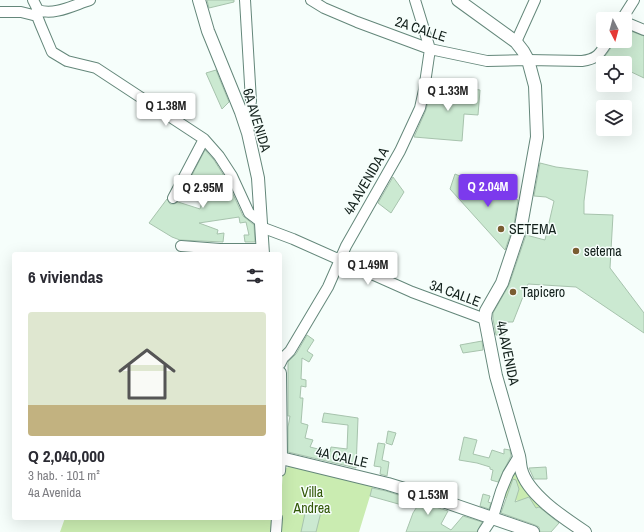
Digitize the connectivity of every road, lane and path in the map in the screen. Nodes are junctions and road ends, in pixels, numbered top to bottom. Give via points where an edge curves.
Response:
1 (33, 0) edge
2 (90, 0) edge
3 (199, 0) edge
4 (245, 0) edge
5 (311, 0) edge
6 (415, 0) edge
7 (458, 0) edge
8 (535, 0) edge
9 (630, 1) edge
10 (0, 12) edge
11 (625, 12) edge
12 (38, 13) junction
13 (632, 25) edge
14 (644, 30) edge
15 (516, 42) junction
16 (430, 48) junction
17 (603, 48) edge
18 (528, 60) junction
19 (248, 132) junction
20 (204, 139) junction
21 (173, 198) dead end
22 (261, 225) junction
23 (181, 246) dead end
24 (263, 251) edge
25 (339, 260) junction
26 (485, 319) junction
27 (282, 360) edge
28 (519, 456) junction
29 (282, 458) edge
30 (493, 517) junction
31 (277, 520) edge
32 (276, 532) edge
33 (483, 532) edge
34 (533, 532) edge
35 (585, 532) edge

1 - 12 street
2 - 12 street
3 - 19 main road, 6A AVENIDA via 208,31
4 - 19 street via 251,101
5 - 16 street, 2A CALLE via 357,22
6 - 16 street, 4A AVENIDA A
7 - 15 main road, 4A AVENIDA
8 - 15 street
9 - 11 street
10 - 12 street
12 - 20 street, 3A CALLE via 52,52 67,61 96,68
13 - 14 street
15 - 18 main road, 4A AVENIDA
16 - 18 street, 2A CALLE via 487,61
16 - 25 street, 4A AVENIDA A via 424,90 413,125
17 - 18 street, 2A CALLE via 598,56 591,60
18 - 26 main road, 4A AVENIDA via 535,86 537,137 521,226 502,283
19 - 22 main road, 6A AVENIDA via 258,178
20 - 21 street
20 - 22 street, 3A CALLE via 232,176 249,213
22 - 24 main road, 6A AVENIDA
22 - 25 street, 3A CALLE
23 - 24 street
25 - 26 street, 3A CALLE via 412,292
25 - 27 street, 4A AVENIDA A via 328,287
26 - 28 main road, 4A AVENIDA via 496,376
28 - 30 street via 508,474
28 - 35 main road, 4A AVENIDA via 521,470 530,486 564,518
29 - 30 main road, 4A CALLE via 388,484
30 - 33 street
30 - 34 main road, 4A CALLE
31 - 32 street

